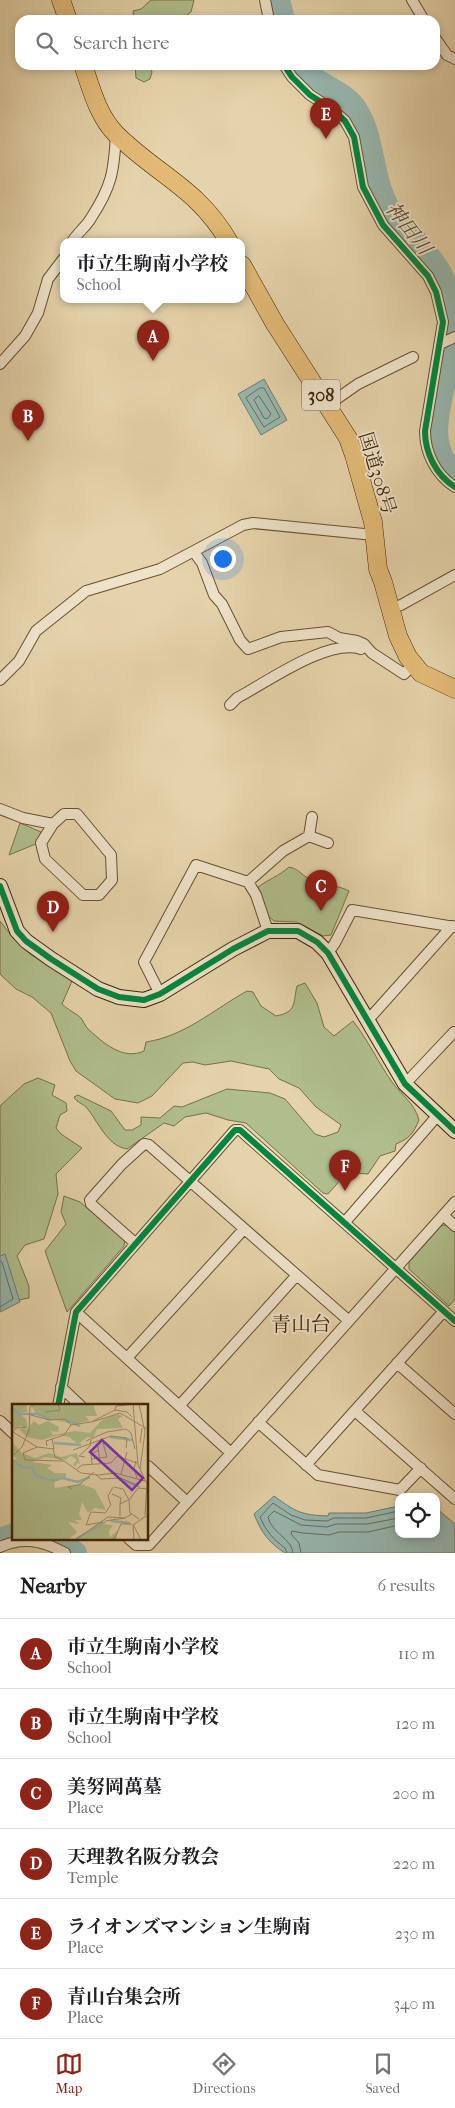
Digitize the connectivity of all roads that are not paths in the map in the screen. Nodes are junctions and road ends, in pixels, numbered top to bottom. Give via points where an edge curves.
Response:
1 (61, 0) edge
2 (265, 0) edge
3 (412, 0) edge
4 (66, 15) edge
5 (267, 15) edge
6 (421, 15) edge
7 (440, 45) edge
8 (455, 59) edge
9 (85, 70) edge
10 (287, 70) edge
11 (116, 134) junction
12 (75, 238) edge
13 (226, 238) edge
14 (60, 263) edge
15 (245, 270) edge
16 (455, 337) edge
17 (440, 344) junction
18 (413, 357) dead end
19 (0, 364) edge
20 (328, 405) junction
21 (455, 487) edge
22 (374, 536) junction
23 (194, 552) junction
24 (455, 575) edge
25 (391, 608) junction
26 (372, 653) junction
27 (412, 665) junction
28 (0, 680) edge
29 (455, 689) edge
30 (230, 705) dead end
31 (0, 809) edge
32 (312, 817) dead end
33 (53, 824) junction
34 (309, 836) junction
35 (328, 843) dead end
36 (248, 882) junction
37 (0, 886) edge
38 (454, 926) edge
39 (268, 932) junction
40 (328, 953) junction
41 (160, 994) junction
42 (368, 1020) junction
43 (455, 1031) edge
44 (405, 1084) junction
45 (438, 1115) junction
46 (455, 1131) edge
47 (190, 1182) junction
48 (455, 1202) edge
49 (444, 1216) junction
50 (345, 1222) junction
51 (455, 1226) edge
52 (244, 1229) junction
53 (135, 1243) junction
54 (396, 1268) junction
55 (296, 1276) junction
56 (76, 1312) junction
57 (444, 1312) junction
58 (348, 1320) junction
59 (455, 1321) edge
60 (127, 1358) junction
61 (397, 1363) junction
62 (61, 1387) junction
63 (58, 1404) edge
64 (79, 1404) edge
65 (180, 1405) junction
66 (355, 1411) junction
67 (455, 1414) edge
68 (0, 1421) edge
69 (258, 1422) junction
70 (12, 1432) edge
71 (231, 1453) junction
72 (306, 1465) junction
73 (149, 1467) edge
74 (421, 1468) junction
75 (455, 1499) edge
76 (187, 1502) junction
77 (130, 1540) edge
78 (0, 1547) edge
79 (65, 1553) edge

1 - 4 highway
2 - 5 street
3 - 6 street
7 - 8 street
9 - 11 highway via 104,118
10 - 17 street via 310,95 345,121 354,136 363,187 383,225 428,276 436,292 443,322
11 - 12 street via 114,169 108,188
11 - 13 highway via 198,200
14 - 19 street via 48,279 38,314 25,336
15 - 20 highway, 国道308号 / 308 via 275,324
16 - 17 street
17 - 21 street via 425,442 440,476
18 - 20 street via 358,384
20 - 22 highway, 国道308号 / 308 via 348,438 354,455
22 - 23 street via 253,523 243,525
22 - 25 highway, 国道308号 / 308 via 378,570
23 - 26 street via 202,563 214,595 248,649 282,637 328,632 357,641
23 - 28 street via 160,569 86,591 36,631 19,661
24 - 25 street
25 - 27 highway, 国道308号 / 308 via 398,636
26 - 27 street via 404,674
26 - 30 street via 353,647 336,648 303,662
27 - 29 highway via 421,673
31 - 33 street
32 - 34 street
33 - 33 street via 64,814 78,814 111,854 112,880 99,895 83,895 44,859 41,843
34 - 35 street
34 - 36 street via 283,851
36 - 39 street via 256,895
36 - 41 street via 196,865 144,962
37 - 41 street via 17,931 51,959 98,989 119,997 144,1000
38 - 40 street via 352,910
38 - 42 street
39 - 40 street via 298,932 317,942
39 - 41 street via 233,949
40 - 42 street
42 - 44 street
43 - 44 street
44 - 45 street
45 - 46 street
45 - 50 street
47 - 50 street via 235,1130 240,1130
47 - 52 street
47 - 53 street
47 - 53 street via 149,1145 144,1144 122,1164 90,1200
48 - 49 street
49 - 51 street
49 - 54 street
50 - 54 street
52 - 55 street
52 - 60 street
53 - 56 street
54 - 57 street
54 - 58 street
55 - 58 street
55 - 65 street
56 - 60 street
56 - 62 street
57 - 59 street
57 - 61 street
58 - 69 street
60 - 65 street
61 - 66 street
61 - 67 street
62 - 63 street
62 - 64 street
65 - 71 street
66 - 72 street
66 - 74 street
68 - 70 street
69 - 71 street
69 - 72 street
71 - 76 street
72 - 74 street via 318,1475 400,1490
73 - 76 street
74 - 75 street
76 - 77 street via 149,1545 136,1545
78 - 79 street via 30,1540 48,1544

